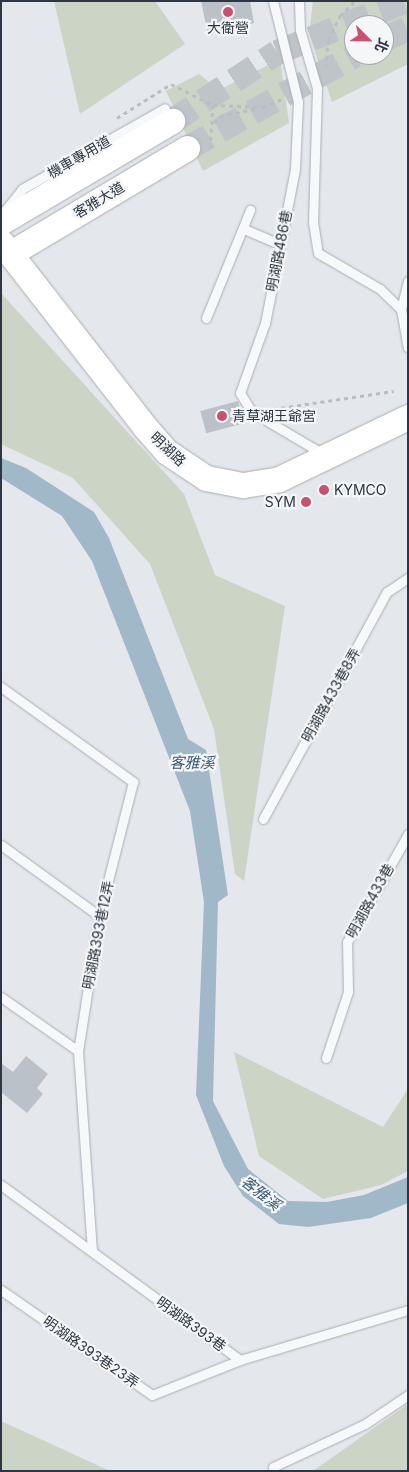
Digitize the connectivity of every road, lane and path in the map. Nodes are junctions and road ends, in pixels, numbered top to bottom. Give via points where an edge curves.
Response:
1 (273, 1) edge
2 (300, 1) edge
3 (213, 104) dead end
4 (263, 107) dead end
5 (168, 115) joint
6 (214, 124) junction
7 (195, 152) joint
8 (250, 210) dead end
9 (1, 214) edge
10 (1, 222) edge
11 (244, 229) junction
12 (280, 244) junction
13 (6, 248) edge
14 (408, 281) edge
15 (401, 309) junction
16 (206, 318) dead end
17 (408, 347) edge
18 (394, 391) dead end
19 (252, 412) junction
20 (408, 417) edge
21 (325, 455) junction
22 (408, 578) edge
23 (1, 687) edge
24 (263, 819) dead end
25 (408, 834) edge
26 (1, 845) edge
27 (99, 916) junction
28 (1, 997) edge
29 (78, 1051) junction
30 (326, 1058) dead end
31 (1, 1185) edge
32 (92, 1252) junction
33 (1, 1290) edge
34 (408, 1310) edge
35 (240, 1360) junction
36 (408, 1395) edge
37 (273, 1467) dead end

1 - 12 lane, 明湖路486巷 via 298,102 295,169
2 - 15 lane via 300,30 317,88 314,222 318,252 380,289
3 - 6 path
4 - 6 path via 220,116
5 - 9 lane, 機車專用道 via 22,189
5 - 10 main road
6 - 7 path
7 - 13 main road, 客雅大道
8 - 11 lane
11 - 12 lane
11 - 16 lane
12 - 19 lane, 明湖路486巷 via 265,323 240,393
13 - 21 main road, 明湖路 via 145,427 192,471 226,484 254,484 279,479
14 - 15 lane
15 - 17 lane
18 - 19 path
19 - 21 lane
20 - 21 main road, 明湖路
22 - 24 lane, 明湖路433巷8弄 via 388,592
23 - 27 lane, 明湖路393巷12弄 via 133,782
25 - 30 lane, 明湖路433巷 via 347,942 348,992
26 - 27 lane
27 - 29 lane, 明湖路393巷12弄
28 - 29 lane
29 - 32 lane, 明湖路393巷12弄
31 - 32 lane, 明湖路393巷
32 - 35 lane, 明湖路393巷
33 - 35 lane, 明湖路393巷23弄 via 152,1395
34 - 35 lane, 明湖路393巷
36 - 37 lane via 364,1424

